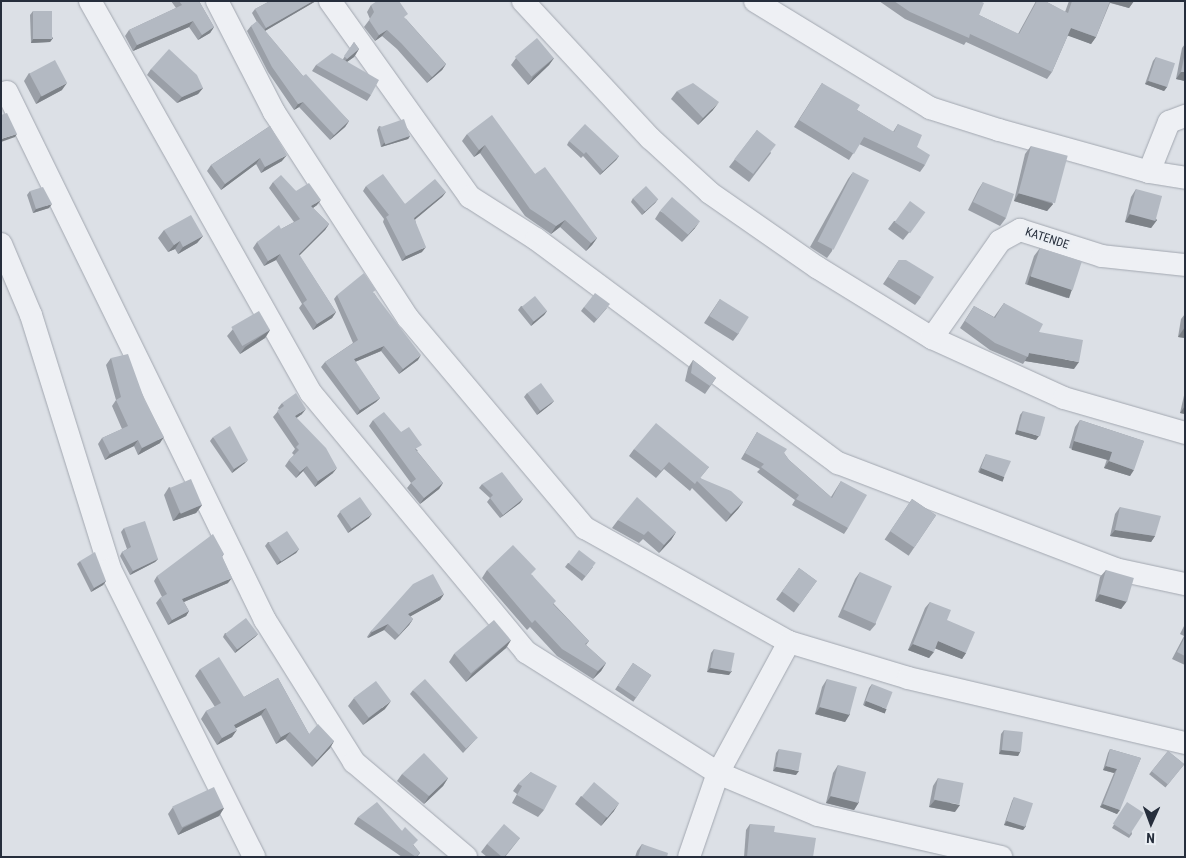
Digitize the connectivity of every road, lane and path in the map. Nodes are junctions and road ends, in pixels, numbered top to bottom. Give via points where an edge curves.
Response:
1 (90, 1) edge
2 (217, 1) edge
3 (330, 1) edge
4 (523, 1) edge
5 (755, 1) edge
6 (8, 92) dead end
7 (1180, 117) edge
8 (1149, 172) junction
9 (1185, 178) edge
10 (1, 244) edge
11 (1185, 265) edge
12 (932, 338) junction
13 (1185, 433) edge
14 (1185, 584) edge
15 (789, 642) junction
16 (1185, 743) edge
17 (718, 773) junction
18 (254, 857) edge
19 (466, 857) edge
20 (689, 857) edge
21 (1001, 857) edge

1 - 17 street via 240,273 315,398 526,652
2 - 15 street via 274,112 408,318 586,528
3 - 14 street via 470,197 536,239 838,464 1115,569
4 - 12 street via 650,138 710,193 818,268
5 - 8 street via 930,108
6 - 19 street via 265,620 354,762
7 - 8 street via 1169,122
8 - 9 street
10 - 18 street via 31,315 110,569
11 - 12 street, KATENDE via 1096,254 1020,230 1000,241
12 - 13 street via 1064,398
15 - 16 street via 927,683
15 - 17 street
17 - 20 street
17 - 21 street via 818,815

